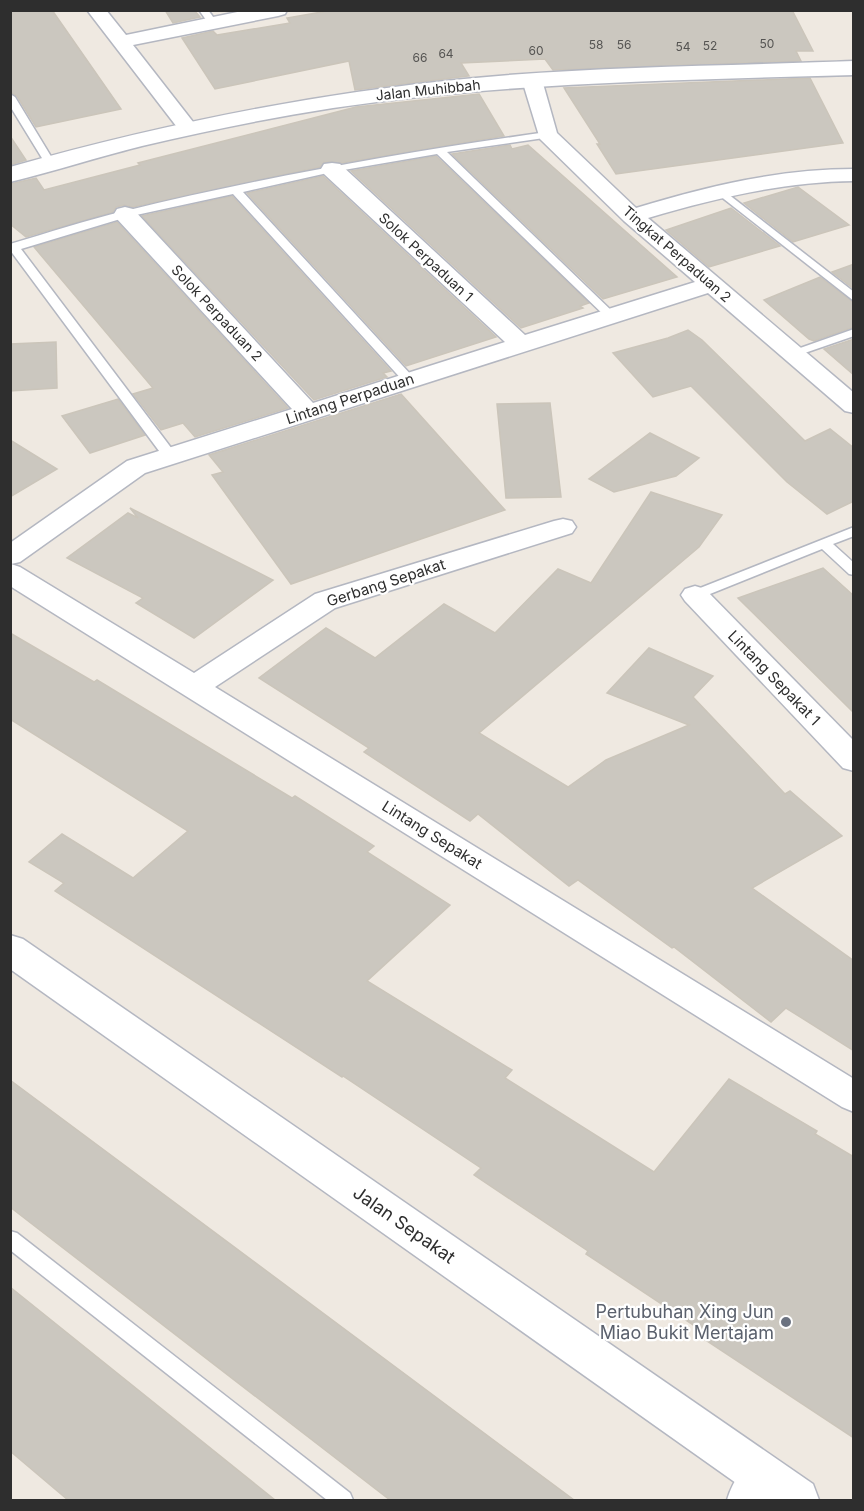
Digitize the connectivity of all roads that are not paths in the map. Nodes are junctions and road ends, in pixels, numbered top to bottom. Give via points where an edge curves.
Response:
1 (96, 10) edge
2 (278, 10) edge
3 (209, 18) edge
4 (120, 42) junction
5 (854, 69) edge
6 (532, 80) junction
7 (10, 97) edge
8 (187, 127) junction
9 (547, 135) junction
10 (439, 150) junction
11 (50, 163) junction
12 (332, 169) junction
13 (10, 175) edge
14 (851, 178) edge
15 (236, 190) junction
16 (719, 190) junction
17 (125, 214) junction
18 (632, 216) junction
19 (711, 284) junction
20 (854, 298) edge
21 (611, 316) junction
22 (854, 332) edge
23 (520, 344) junction
24 (792, 353) junction
25 (409, 380) junction
26 (854, 406) edge
27 (308, 412) junction
28 (170, 456) junction
29 (562, 527) dead end
30 (854, 531) edge
31 (824, 543) junction
32 (10, 556) edge
33 (854, 571) edge
34 (10, 573) edge
35 (695, 595) joint
36 (194, 687) junction
37 (854, 760) edge
38 (10, 949) edge
39 (854, 1098) edge
40 (10, 1239) edge
41 (755, 1489) edge
42 (343, 1500) edge
43 (797, 1500) edge

1 - 4 street
2 - 3 street
3 - 4 street
4 - 8 street
5 - 6 street, Jalan Muhibbah
6 - 8 street, Jalan Muhibbah via 352,98
6 - 9 street
7 - 11 lane
8 - 11 street, Jalan Muhibbah
9 - 10 lane
9 - 18 street, Tingkat Perpaduan 2
10 - 12 lane
10 - 21 lane
11 - 13 street, Jalan Muhibbah
12 - 15 lane
12 - 23 street, Solok Perpaduan 1
14 - 16 street via 815,176
15 - 17 lane
15 - 25 lane
16 - 18 street
16 - 20 lane
17 - 27 street, Solok Perpaduan 2
17 - 28 lane via 14,247
18 - 19 street, Tingkat Perpaduan 2
19 - 21 street, Lintang Perpaduan
19 - 24 street, Tingkat Perpaduan 2
21 - 23 street, Lintang Perpaduan
22 - 24 lane
23 - 25 street, Lintang Perpaduan
24 - 26 street, Tingkat Perpaduan 2
25 - 27 street, Lintang Perpaduan
27 - 28 street, Lintang Perpaduan
28 - 32 street, Lintang Perpaduan via 136,467
29 - 36 street, Gerbang Sepakat via 325,601
30 - 31 lane
31 - 33 lane
31 - 35 lane
34 - 36 street, Lintang Sepakat
35 - 37 street, Lintang Sepakat 1
36 - 39 street, Lintang Sepakat
38 - 41 street, Jalan Sepakat
40 - 42 lane
41 - 43 street, Jalan Sepakat

